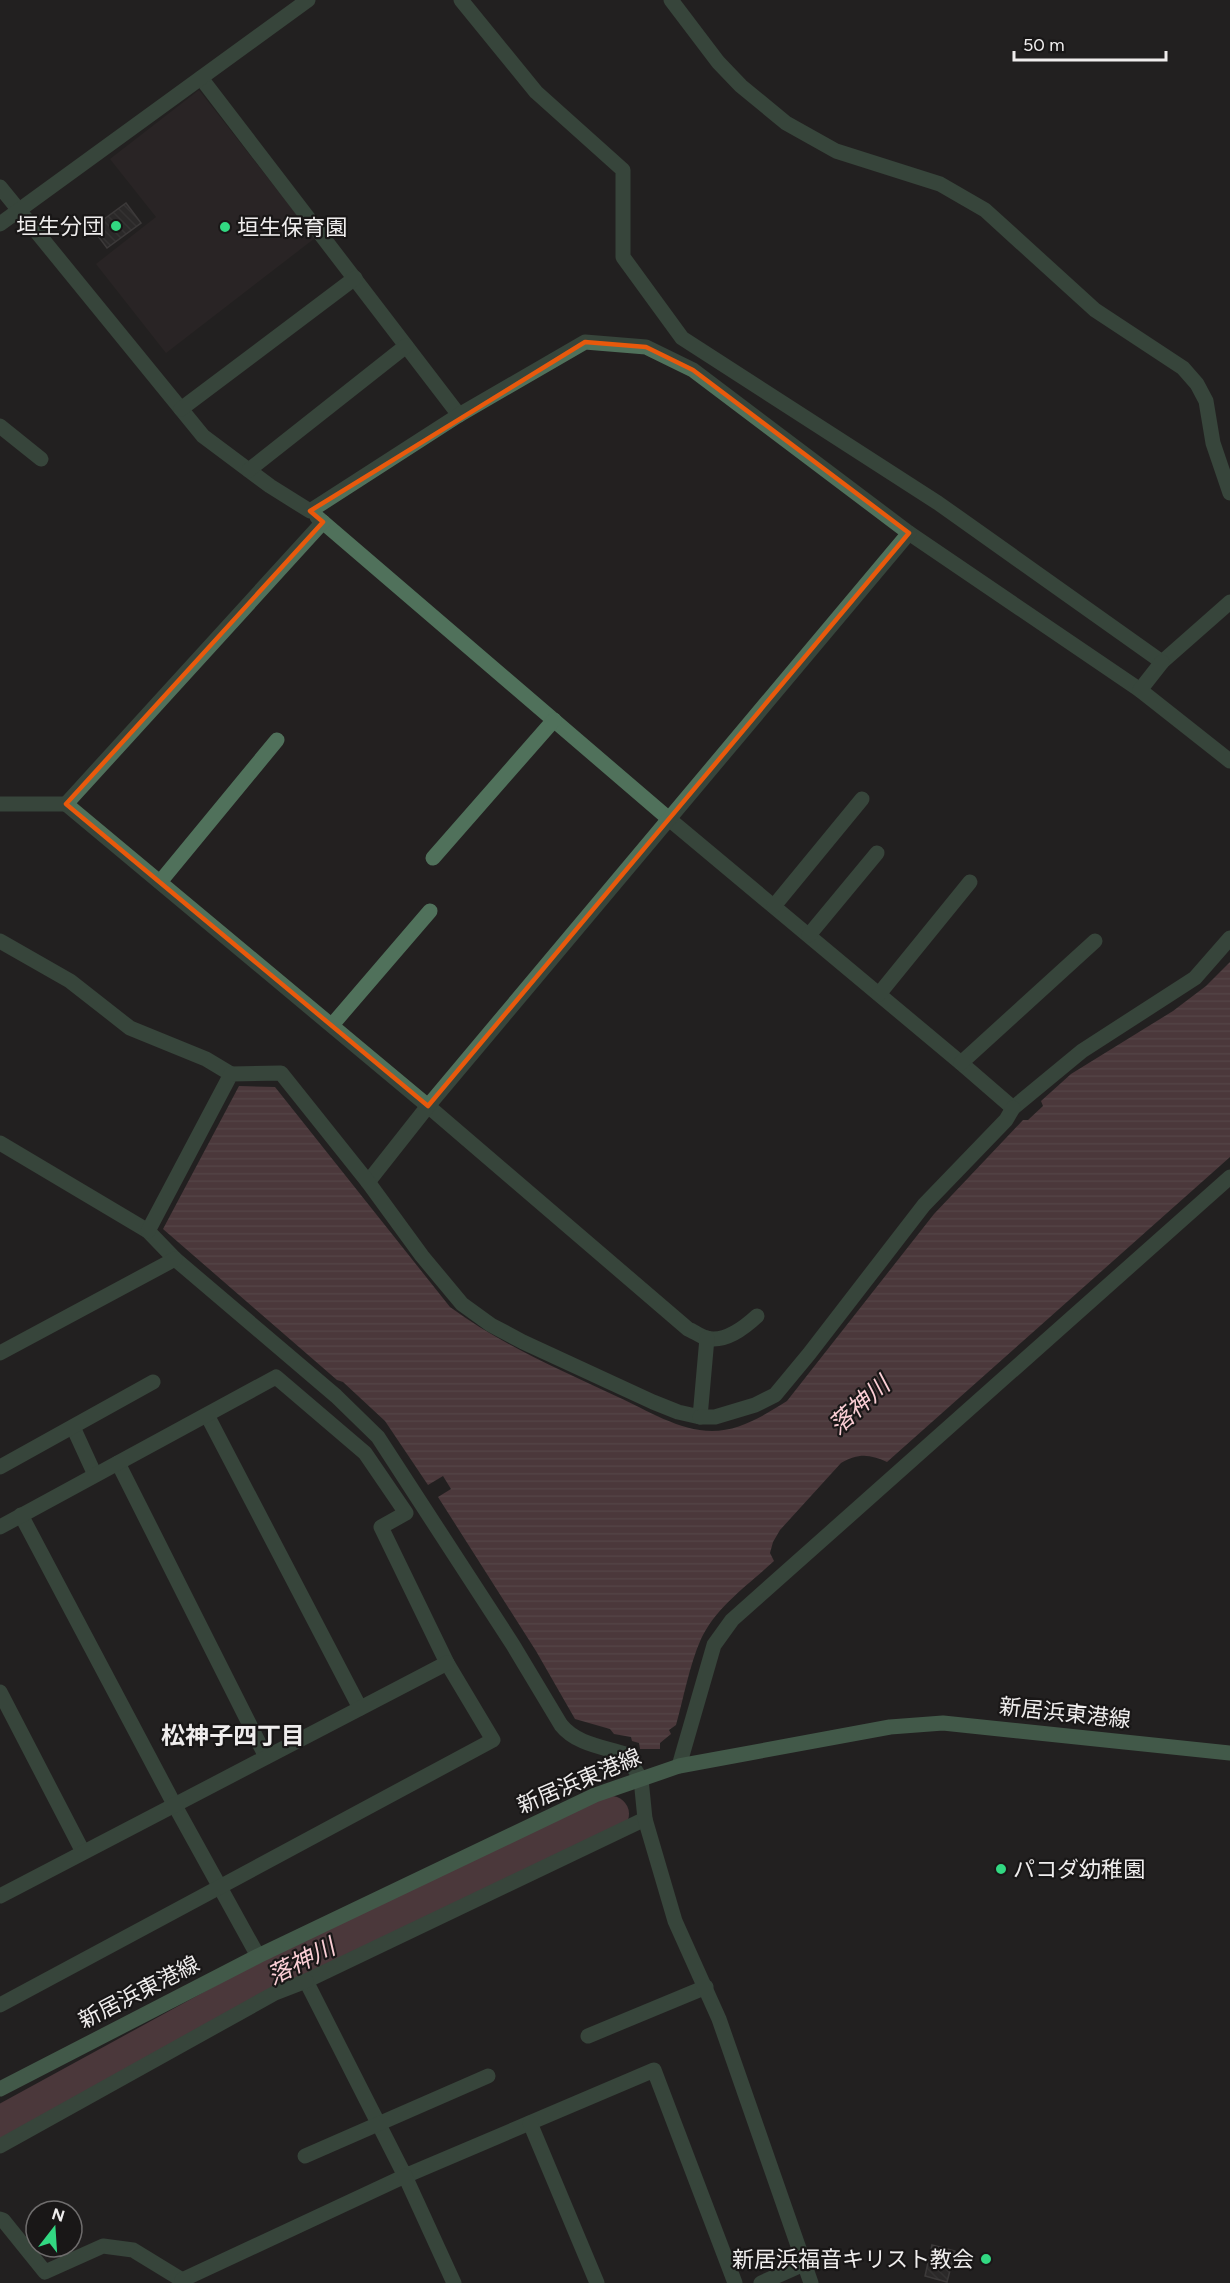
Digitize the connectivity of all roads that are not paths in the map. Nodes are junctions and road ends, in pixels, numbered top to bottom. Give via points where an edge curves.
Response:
1 (308, 0) edge
2 (461, 0) edge
3 (671, 0) edge
4 (201, 78) junction
5 (0, 187) edge
6 (18, 211) junction
7 (0, 224) edge
8 (355, 278) junction
9 (406, 346) junction
10 (181, 409) junction
11 (459, 415) junction
12 (0, 426) edge
13 (41, 459) dead end
14 (249, 471) junction
15 (1230, 494) edge
16 (310, 511) junction
17 (323, 522) junction
18 (909, 533) junction
19 (1230, 602) edge
20 (1162, 662) junction
21 (1140, 690) junction
22 (554, 720) junction
23 (277, 740) dead end
24 (1230, 761) edge
25 (862, 799) dead end
26 (0, 804) edge
27 (66, 804) junction
28 (669, 819) junction
29 (877, 853) dead end
30 (433, 858) dead end
31 (160, 882) junction
32 (970, 882) dead end
33 (774, 906) junction
34 (430, 911) dead end
35 (809, 935) junction
36 (1230, 938) edge
37 (0, 941) edge
38 (1095, 941) dead end
39 (879, 994) junction
40 (332, 1025) junction
41 (961, 1063) junction
42 (231, 1074) junction
43 (428, 1106) junction
44 (1013, 1108) junction
45 (1, 1147) edge
46 (1230, 1177) edge
47 (368, 1182) junction
48 (148, 1231) junction
49 (174, 1259) junction
50 (757, 1316) dead end
51 (707, 1338) junction
52 (0, 1353) edge
53 (153, 1382) dead end
54 (207, 1415) junction
55 (700, 1417) junction
56 (73, 1427) junction
57 (118, 1463) junction
58 (0, 1467) edge
59 (95, 1475) junction
60 (21, 1515) junction
61 (0, 1527) edge
62 (447, 1663) junction
63 (0, 1692) edge
64 (360, 1708) junction
65 (1230, 1753) edge
66 (266, 1757) junction
67 (679, 1766) junction
68 (641, 1779) junction
69 (174, 1804) junction
70 (645, 1819) junction
71 (83, 1852) junction
72 (220, 1888) junction
73 (0, 1896) edge
74 (258, 1956) junction
75 (306, 1981) junction
76 (706, 1987) junction
77 (0, 2005) edge
78 (588, 2036) dead end
79 (488, 2076) dead end
80 (0, 2090) edge
81 (530, 2122) junction
82 (378, 2123) junction
83 (0, 2146) edge
84 (305, 2156) dead end
85 (405, 2176) junction
86 (0, 2219) edge
87 (804, 2264) junction
88 (49, 2278) edge
89 (183, 2282) edge
90 (454, 2283) edge
91 (597, 2283) edge
92 (735, 2283) edge
93 (761, 2283) edge
94 (811, 2283) edge

1 - 4 street
2 - 20 street via 536,92 623,170 623,257 682,338 938,503
3 - 15 street via 718,62 786,123 836,151 940,184 985,210 1095,310 1183,368 1206,401 1213,443
4 - 6 street
4 - 8 street
5 - 6 street
6 - 7 street
6 - 10 street
8 - 9 street
8 - 10 street
9 - 11 street
9 - 14 street
10 - 14 street via 203,436
11 - 16 street
11 - 18 street via 585,342 646,347 693,370
12 - 13 street
14 - 16 street
16 - 17 street
17 - 22 street
17 - 27 street
18 - 21 street
18 - 28 street
19 - 20 street
20 - 21 street
21 - 24 street
22 - 28 street
22 - 30 street
23 - 31 street
25 - 33 street
26 - 27 street
27 - 31 street
28 - 33 street
28 - 43 street
29 - 35 street
31 - 40 street
32 - 39 street
33 - 35 street
34 - 40 street
35 - 39 street
36 - 44 street via 1195,978 1082,1050
37 - 42 street via 70,981 130,1028 206,1059
38 - 41 street
39 - 41 street
40 - 43 street
41 - 44 street
42 - 47 street via 281,1073
42 - 48 street
43 - 47 street
43 - 51 street via 688,1329
44 - 55 street via 924,1205 775,1395 715,1417
45 - 48 street
46 - 67 street via 732,1620 714,1645
47 - 55 street via 462,1304 491,1325 653,1402
48 - 49 street
49 - 52 street
49 - 68 street via 336,1396 378,1437 561,1725 579,1740 625,1754
50 - 51 street via 741,1331
51 - 55 street
53 - 56 street
54 - 57 street
54 - 62 street via 276,1377 365,1453 406,1513 381,1527
54 - 64 street
56 - 58 street
56 - 59 street
57 - 59 street
57 - 66 street
59 - 60 street
60 - 61 street
60 - 69 street
62 - 64 street
62 - 72 street via 493,1740
63 - 71 street
64 - 66 street
65 - 67 main road, 新居浜東港線 via 943,1723 890,1727
66 - 69 street
67 - 68 main road, 新居浜東港線
68 - 70 street
68 - 74 main road, 新居浜東港線 via 595,1795
69 - 71 street
69 - 72 street
70 - 75 street
70 - 76 street via 675,1921
71 - 73 street
72 - 74 street
72 - 77 street
74 - 80 main road, 新居浜東港線
75 - 82 street
75 - 83 street via 275,1993
76 - 78 street
76 - 87 street
79 - 82 street
81 - 85 street
81 - 91 street
81 - 92 street via 654,2070
82 - 84 street
82 - 85 street
85 - 89 street
85 - 90 street
86 - 88 street
87 - 93 street
87 - 94 street
88 - 89 street via 103,2246 133,2250

